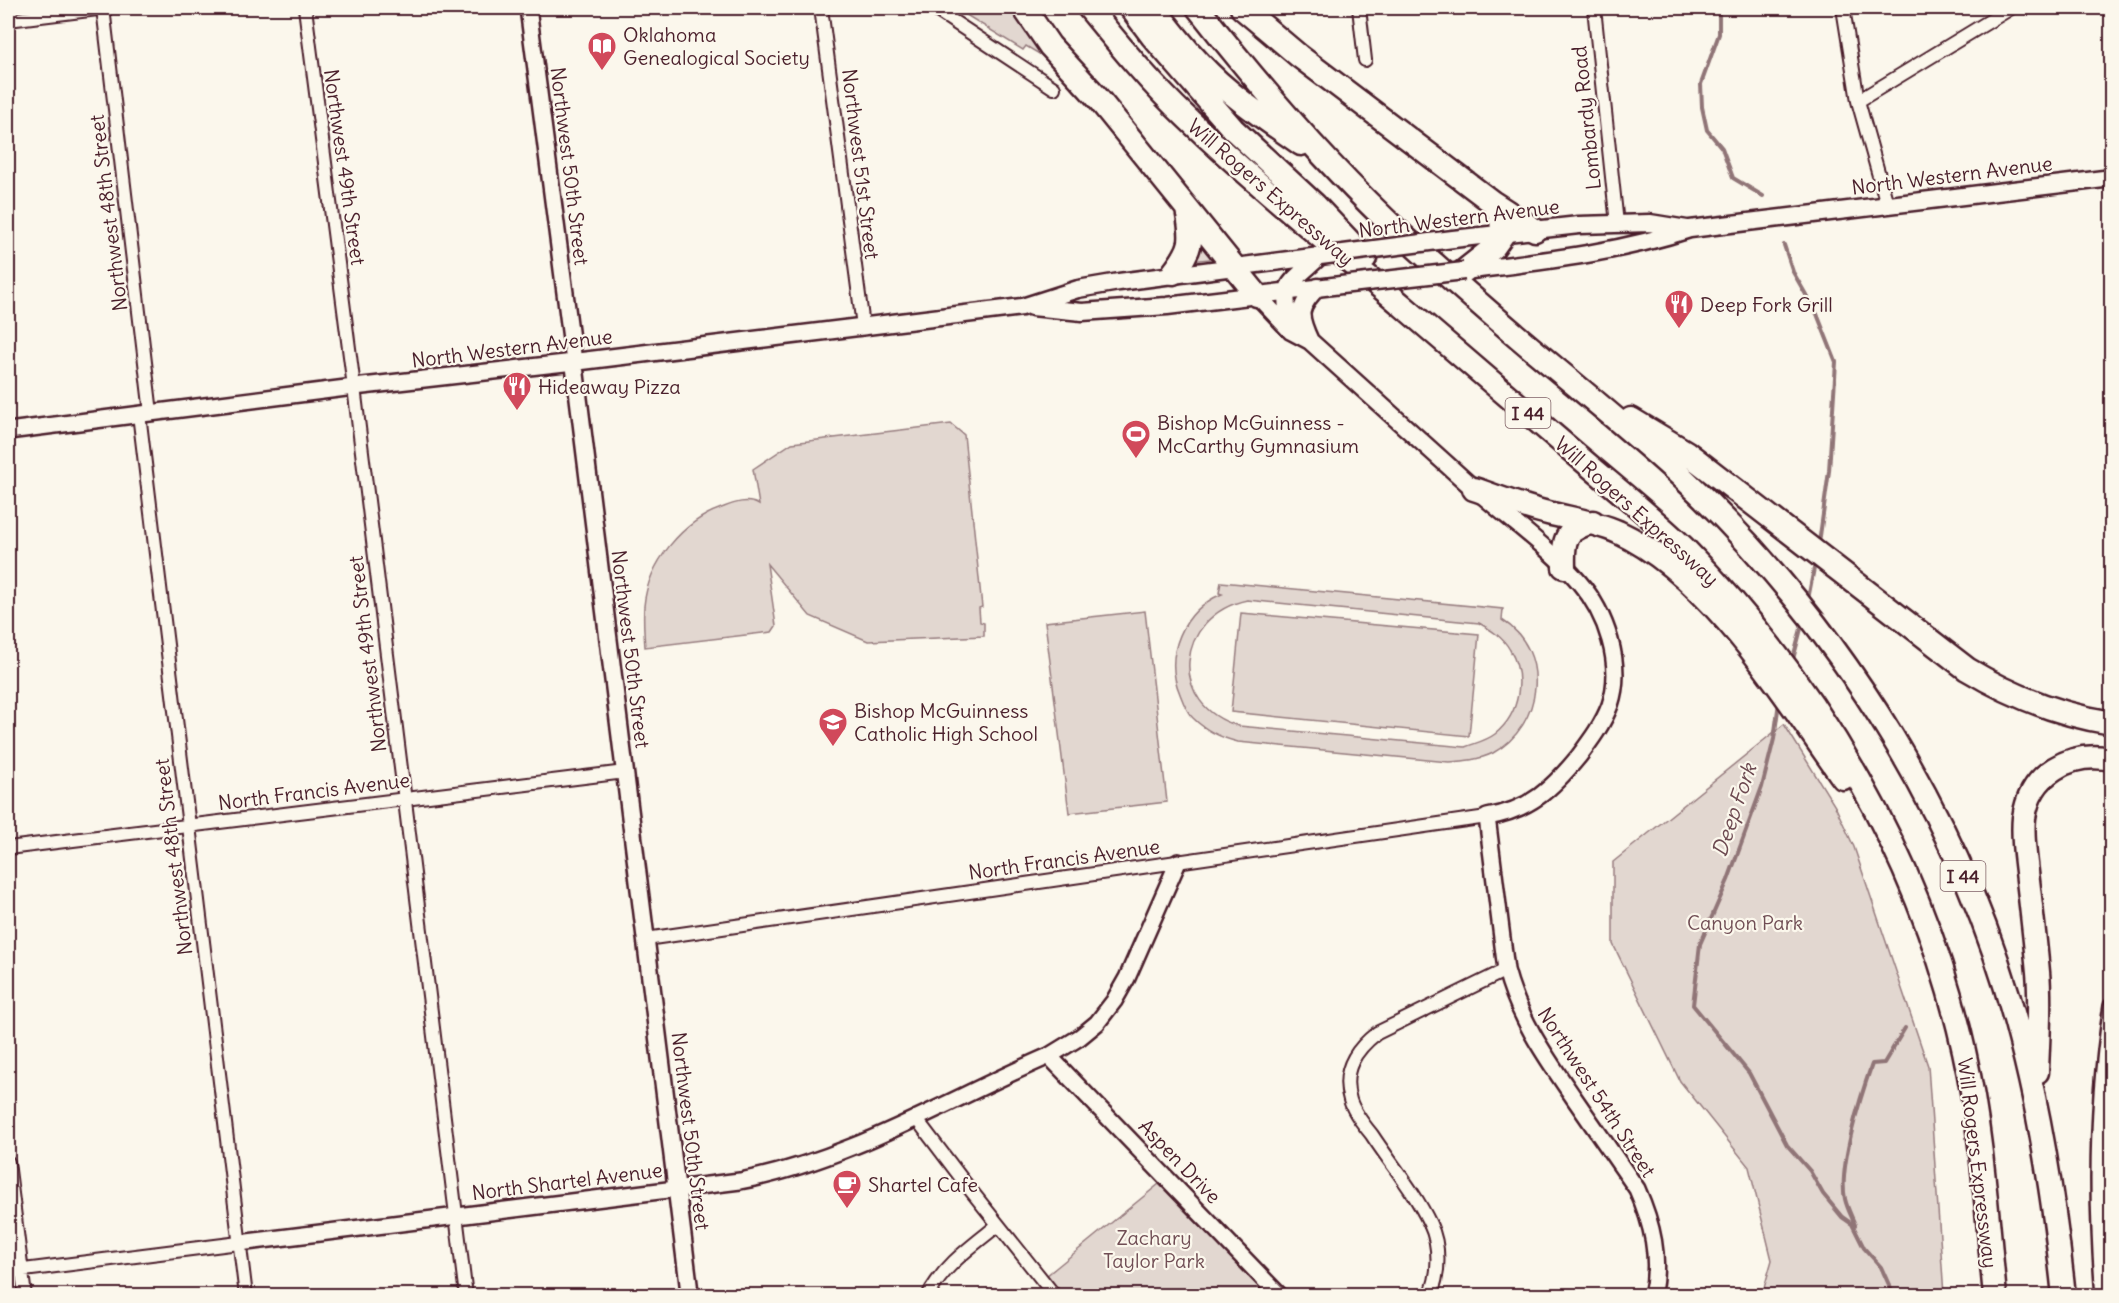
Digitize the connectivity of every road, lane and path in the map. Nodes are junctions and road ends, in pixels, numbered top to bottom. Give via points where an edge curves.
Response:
1 (104, 8) edge
2 (305, 8) edge
3 (528, 8) edge
4 (821, 8) edge
5 (933, 8) edge
6 (1024, 8) edge
7 (1089, 8) edge
8 (1131, 8) edge
9 (1154, 8) edge
10 (1198, 8) edge
11 (1242, 8) edge
12 (1359, 8) edge
13 (1594, 8) edge
14 (1843, 8) edge
15 (2011, 8) edge
16 (8, 20) edge
17 (1365, 60) dead end
18 (1054, 88) dead end
19 (1858, 101) junction
20 (1338, 171) junction
21 (2112, 178) edge
22 (1492, 202) junction
23 (1887, 204) junction
24 (1186, 207) junction
25 (1617, 224) junction
26 (1690, 229) junction
27 (1535, 230) junction
28 (1503, 234) junction
29 (1314, 258) junction
30 (1233, 266) junction
31 (1476, 266) junction
32 (1173, 273) junction
33 (1318, 287) junction
34 (1287, 291) junction
35 (1257, 295) junction
36 (1022, 307) junction
37 (863, 326) junction
38 (1291, 331) junction
39 (1438, 336) junction
40 (1310, 341) junction
41 (574, 362) junction
42 (1576, 386) junction
43 (354, 387) junction
44 (145, 414) junction
45 (8, 431) edge
46 (1474, 489) junction
47 (1593, 522) junction
48 (1564, 567) junction
49 (1739, 622) junction
50 (2112, 723) edge
51 (2112, 759) edge
52 (625, 772) junction
53 (404, 800) junction
54 (1487, 817) junction
55 (188, 826) junction
56 (8, 848) edge
57 (1178, 862) junction
58 (646, 939) junction
59 (1506, 970) junction
60 (2112, 1006) edge
61 (1049, 1056) junction
62 (2037, 1107) junction
63 (915, 1117) junction
64 (8, 1162) edge
65 (677, 1190) junction
66 (456, 1215) junction
67 (998, 1226) junction
68 (239, 1243) junction
69 (21, 1270) junction
70 (8, 1272) edge
71 (25, 1296) edge
72 (246, 1296) edge
73 (466, 1296) edge
74 (690, 1296) edge
75 (928, 1296) edge
76 (1055, 1296) edge
77 (1280, 1296) edge
78 (1430, 1296) edge
79 (1652, 1296) edge
80 (1995, 1296) edge
81 (2064, 1296) edge
82 (2104, 1296) edge

1 - 16 street
1 - 44 street, Northwest 48th Street
2 - 43 street, Northwest 49th Street
3 - 41 street, Northwest 50th Street
4 - 37 street, Northwest 51st Street
5 - 18 street
6 - 24 highway via 1050,46
7 - 39 highway, Will Rogers Expressway / I 44 via 1184,116
8 - 39 highway via 1233,129 1315,205
9 - 20 highway via 1229,92
10 - 20 highway, I 44
11 - 22 highway
12 - 17 street
13 - 25 street, Lombardy Road
14 - 19 street
15 - 19 street
19 - 23 street
20 - 42 highway, I 44 via 1399,232
21 - 23 main road, North Western Avenue
22 - 27 highway
22 - 28 highway via 1500,214
23 - 26 main road, North Western Avenue
24 - 30 highway
24 - 32 highway via 1189,250
25 - 26 main road, North Western Avenue
25 - 27 main road, North Western Avenue
26 - 31 main road, North Western Avenue via 1653,242 1571,257
27 - 28 main road, North Western Avenue
28 - 29 main road, North Western Avenue, bridge
28 - 31 highway
29 - 30 main road, North Western Avenue
29 - 34 main road
30 - 32 main road, North Western Avenue
30 - 35 highway
31 - 33 main road, North Western Avenue, bridge
32 - 36 main road, North Western Avenue via 1078,289
33 - 34 main road, North Western Avenue
33 - 40 main road via 1301,310
34 - 35 main road, North Western Avenue
34 - 38 main road via 1285,303
35 - 36 main road, North Western Avenue via 1082,312
35 - 38 main road
36 - 37 main road, North Western Avenue
37 - 41 main road, North Western Avenue
38 - 40 main road
39 - 49 highway, Will Rogers Expressway / I 44 via 1680,544
40 - 46 main road
41 - 43 street, North Western Avenue
41 - 52 main road, Northwest 50th Street
42 - 50 highway via 1686,452 1967,669 1995,686 2057,711
42 - 62 highway, I 44 via 1682,477 1762,560 1846,665 1912,773 1963,875 2002,976
43 - 44 street, North Western Avenue
43 - 53 street, Northwest 49th Street
44 - 45 street, North Western Avenue
44 - 55 street, Northwest 48th Street
46 - 47 highway via 1547,513
46 - 48 street
47 - 48 highway via 1568,535 1563,546
47 - 49 highway via 1634,540 1656,555
48 - 54 street via 1587,592 1608,634 1614,676 1610,704 1590,741 1553,786 1517,810
49 - 80 highway, Will Rogers Expressway / I 44 via 1862,786 1922,912 1965,1054 1976,1114
51 - 62 highway via 2073,759 2054,769 2032,794 2024,816 2038,974
52 - 53 street, North Francis Avenue
52 - 58 main road, Northwest 50th Street
53 - 55 street, North Francis Avenue
53 - 66 street, Northwest 49th Street
54 - 57 street, North Francis Avenue
54 - 59 street, Northwest 54th Street
55 - 56 street, North Francis Avenue
55 - 68 street, Northwest 48th Street
57 - 58 street, North Francis Avenue
57 - 61 street, North Shartel Avenue via 1114,1001 1097,1023
58 - 65 main road, Northwest 50th Street
59 - 78 street via 1377,1033 1362,1044 1351,1061 1350,1100 1431,1226 1437,1266
59 - 79 street, Northwest 54th Street via 1523,1019 1539,1048 1637,1189 1654,1239
60 - 82 street via 2102,1091 2099,1165
61 - 63 street, North Shartel Avenue
61 - 77 street, Aspen Drive
62 - 81 highway, I 44 via 2055,1208
63 - 65 street, North Shartel Avenue via 788,1170
63 - 67 street
64 - 69 street
65 - 66 street, North Shartel Avenue
65 - 74 main road, Northwest 50th Street
66 - 68 street, North Shartel Avenue
66 - 73 street, Northwest 49th Street
67 - 75 street via 945,1270
67 - 76 street
68 - 69 street, North Shartel Avenue
68 - 72 street, Northwest 48th Street
69 - 70 street, North Shartel Avenue
69 - 71 street

